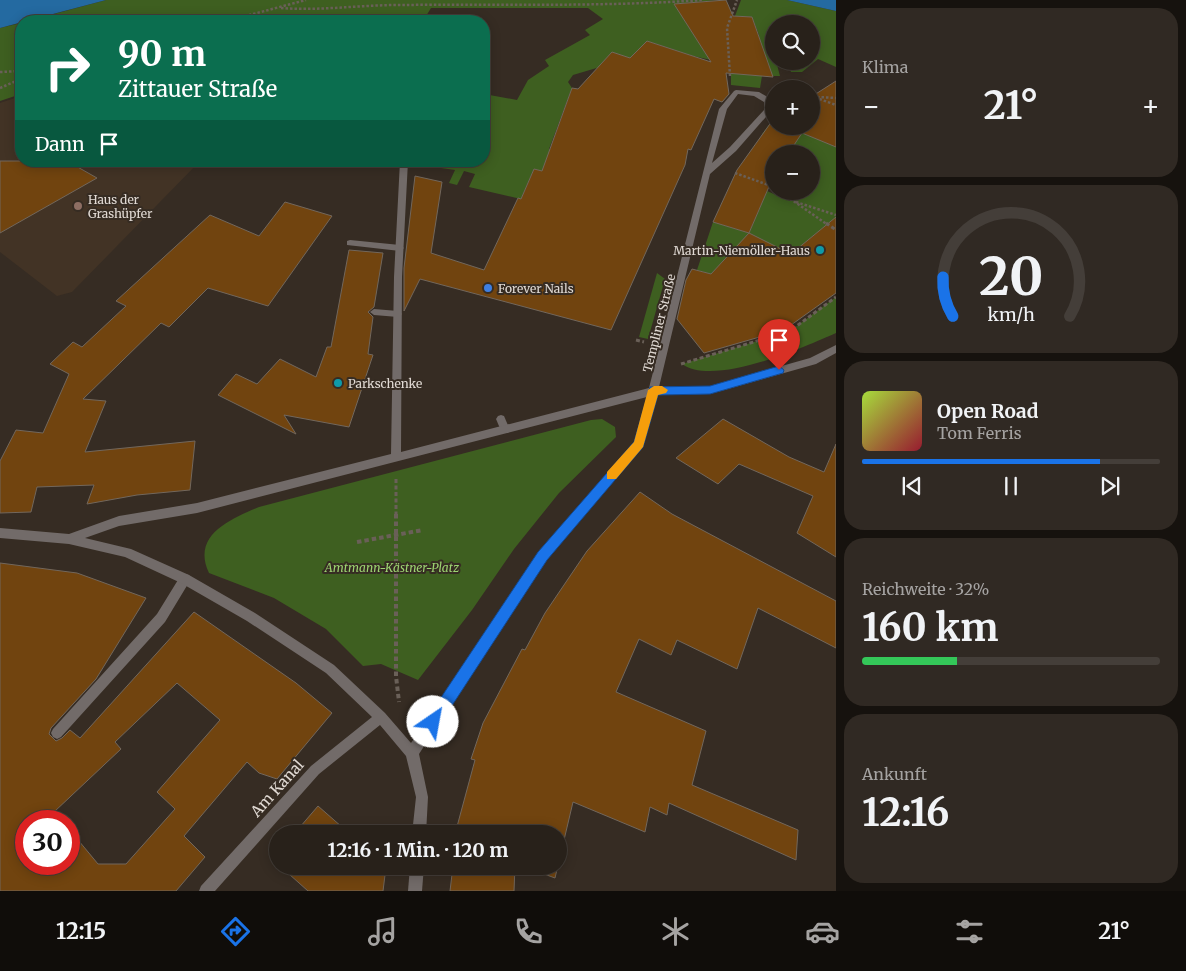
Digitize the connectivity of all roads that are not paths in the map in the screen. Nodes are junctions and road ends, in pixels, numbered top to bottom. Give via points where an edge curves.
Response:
1 (404, 167) edge
2 (706, 173) junction
3 (350, 243) dead end
4 (400, 248) junction
5 (374, 312) dead end
6 (398, 314) junction
7 (836, 350) edge
8 (654, 390) junction
9 (501, 419) dead end
10 (505, 430) junction
11 (396, 458) junction
12 (0, 533) edge
13 (69, 539) junction
14 (185, 579) junction
15 (381, 717) junction
16 (57, 733) dead end
17 (412, 754) junction
18 (420, 825) edge
19 (416, 875) edge
20 (206, 891) edge
21 (415, 891) edge

1 - 4 street
2 - 2 street, Templiner Straße via 768,110 768,101 756,94 736,92 723,108
2 - 8 street, Templiner Straße
3 - 4 street
4 - 6 street
5 - 6 street
6 - 11 street
7 - 8 street via 813,360 710,390
8 - 10 street
8 - 17 street via 639,444 543,556
9 - 10 street
10 - 11 street
11 - 13 street via 197,508 119,521
12 - 13 street
13 - 14 street via 126,552
14 - 15 street via 251,617 330,669
14 - 16 street via 160,618
15 - 17 street
15 - 20 street, Am Kanal via 315,770
17 - 18 street via 422,797
19 - 21 street

